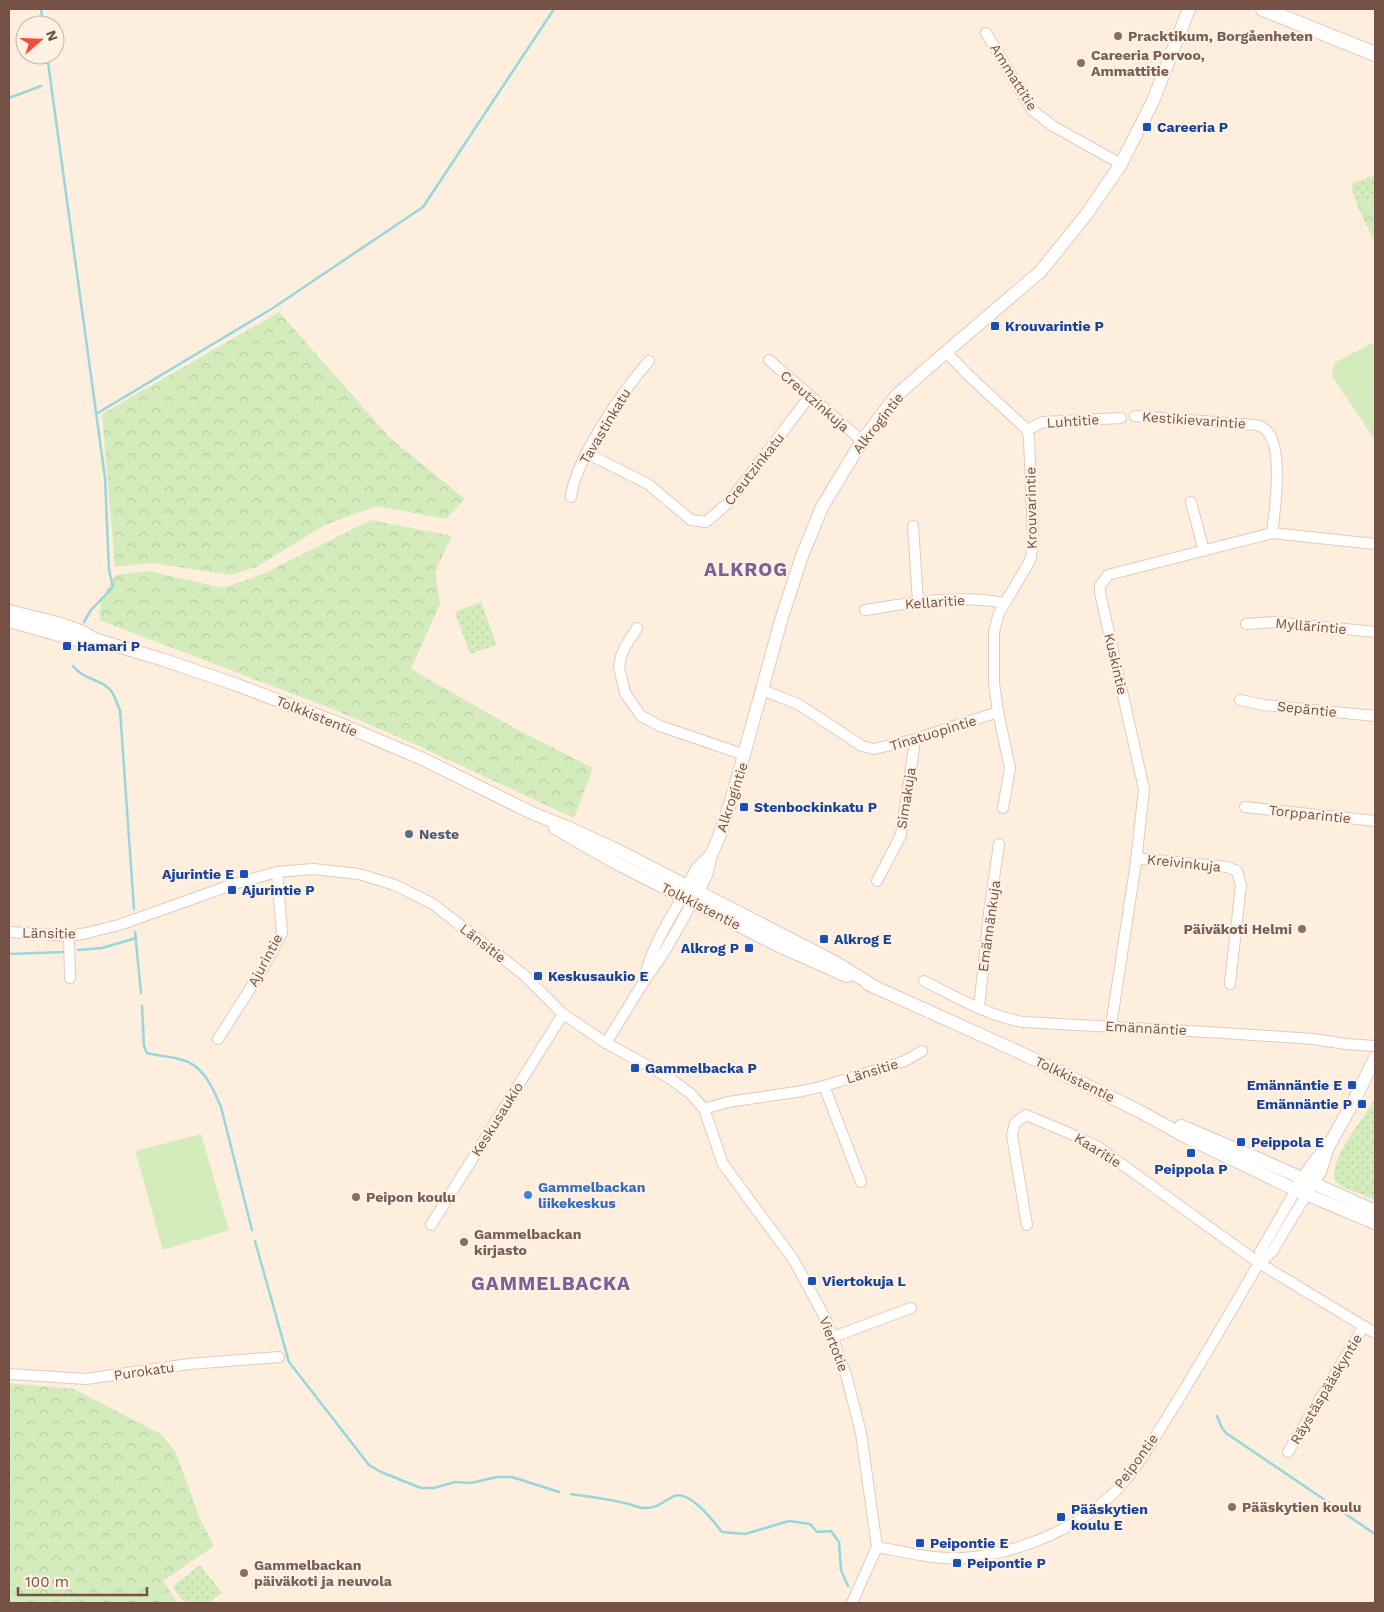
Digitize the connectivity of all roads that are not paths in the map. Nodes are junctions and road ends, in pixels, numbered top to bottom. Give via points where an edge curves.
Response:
1 (1189, 9) edge
2 (1263, 9) edge
3 (986, 33) dead end
4 (1375, 54) edge
5 (1121, 164) junction
6 (946, 352) junction
7 (769, 360) dead end
8 (649, 361) dead end
9 (810, 396) junction
10 (1135, 416) dead end
11 (1121, 418) dead end
12 (1026, 430) junction
13 (862, 441) junction
14 (586, 453) junction
15 (571, 497) dead end
16 (1191, 502) dead end
17 (913, 526) dead end
18 (1272, 533) junction
19 (1375, 544) edge
20 (1204, 551) junction
21 (918, 602) junction
22 (1005, 603) junction
23 (865, 610) dead end
24 (10, 619) edge
25 (1246, 624) dead end
26 (637, 628) dead end
27 (1375, 632) edge
28 (762, 690) junction
29 (1240, 700) dead end
30 (998, 712) junction
31 (1375, 716) edge
32 (912, 740) junction
33 (745, 755) junction
34 (1245, 806) dead end
35 (1003, 808) dead end
36 (1375, 821) edge
37 (999, 844) dead end
38 (1136, 858) junction
39 (277, 872) junction
40 (878, 881) dead end
41 (690, 894) junction
42 (9, 932) edge
43 (69, 936) junction
44 (70, 978) dead end
45 (924, 981) dead end
46 (1230, 984) dead end
47 (979, 1008) junction
48 (563, 1014) junction
49 (1111, 1026) junction
50 (218, 1039) dead end
51 (606, 1043) junction
52 (1375, 1046) edge
53 (922, 1051) dead end
54 (1375, 1058) edge
55 (824, 1086) junction
56 (704, 1109) junction
57 (862, 1182) dead end
58 (1304, 1187) junction
59 (1375, 1211) edge
60 (1375, 1223) edge
61 (431, 1225) dead end
62 (1027, 1225) dead end
63 (1259, 1263) junction
64 (911, 1308) dead end
65 (1364, 1326) junction
66 (1375, 1333) edge
67 (833, 1337) junction
68 (278, 1357) dead end
69 (9, 1374) edge
70 (1288, 1452) dead end
71 (877, 1548) junction
72 (852, 1603) edge

1 - 5 street, Alkrogintie via 1153,100
2 - 4 main road
3 - 5 street, Ammattitie via 1032,110 1053,126
5 - 6 street, Alkrogintie via 1040,272
6 - 12 street
6 - 13 street, Alkrogintie via 897,396
7 - 9 street, Creutzinkuja
8 - 14 street, Tavastinkatu via 634,378
9 - 13 street, Creutzinkuja
9 - 14 street, Creutzinkatu via 730,502 706,522 691,520 648,484
10 - 18 street, Kestikievarintie via 1256,425 1267,430 1273,442 1278,484
11 - 12 street, Luhtitie via 1044,422
12 - 22 street, Krouvarintie via 1029,438 1032,551
13 - 28 street, Alkrogintie via 822,507 802,556
14 - 15 street, Tavastinkatu via 572,485
16 - 20 street
17 - 21 street
18 - 19 street, Kuskintie
18 - 20 street, Kuskintie
20 - 38 street, Kuskintie via 1108,575 1100,586 1144,789
21 - 22 street, Kellaritie via 985,599
21 - 23 street, Kellaritie
22 - 30 street, Krouvarintie via 994,632 993,670
24 - 41 street, Tolkkistentie via 77,640 94,639 164,660 336,722 585,835
25 - 27 street, Myllärintie via 1275,622
26 - 33 street via 625,646 619,667 625,693 641,716 660,726
28 - 32 street, Tinatuopintie via 798,704 868,748 883,748
28 - 33 street, Alkrogintie
29 - 31 street, Sepäntie
30 - 32 street, Tinatuopintie
30 - 35 street, Krouvarintie via 1010,768
32 - 40 street, Simakuja via 914,748 901,835
33 - 41 street, Alkrogintie via 719,836 711,855 698,869
34 - 36 street, Torpparintie
37 - 47 street, Emännänkuja
38 - 46 street, Kreivinkuja via 1227,867 1236,871 1241,885
38 - 49 street, Kuskintie
39 - 43 street, Länsitie via 119,925
39 - 48 street, Länsitie via 313,869 359,874 420,896 524,975
39 - 50 street, Ajurintie via 282,933
41 - 51 street via 655,945 643,983
41 - 58 street, Tolkkistentie via 777,945 1021,1053 1139,1111 1208,1137
42 - 43 street, Länsitie
43 - 44 street
45 - 47 street, Emännäntie
47 - 49 street, Emännäntie via 1023,1022
48 - 51 street, Länsitie
48 - 61 street, Keskusaukio
49 - 52 street, Emännäntie via 1224,1032
51 - 56 street, Länsitie via 675,1082 692,1094
53 - 55 street, Länsitie via 905,1061
54 - 58 street via 1328,1147 1320,1172
55 - 56 street, Länsitie
55 - 57 street
56 - 67 street, Viertotie via 723,1164 793,1259
58 - 59 street, Tolkkistentie
58 - 60 street, Tolkkistentie
58 - 63 street, Peipontie via 1272,1252
62 - 63 street, Kaaritie via 1012,1135 1015,1123 1026,1115 1098,1147
63 - 65 street
63 - 71 street, Peipontie via 1124,1483 1077,1522 1022,1547 990,1555 944,1558
64 - 67 street
65 - 66 street
65 - 70 street, Räystäspääskyntie
67 - 71 street, Viertotie via 861,1433
68 - 69 street, Purokatu via 189,1364 86,1379
71 - 72 street, Viertotie

